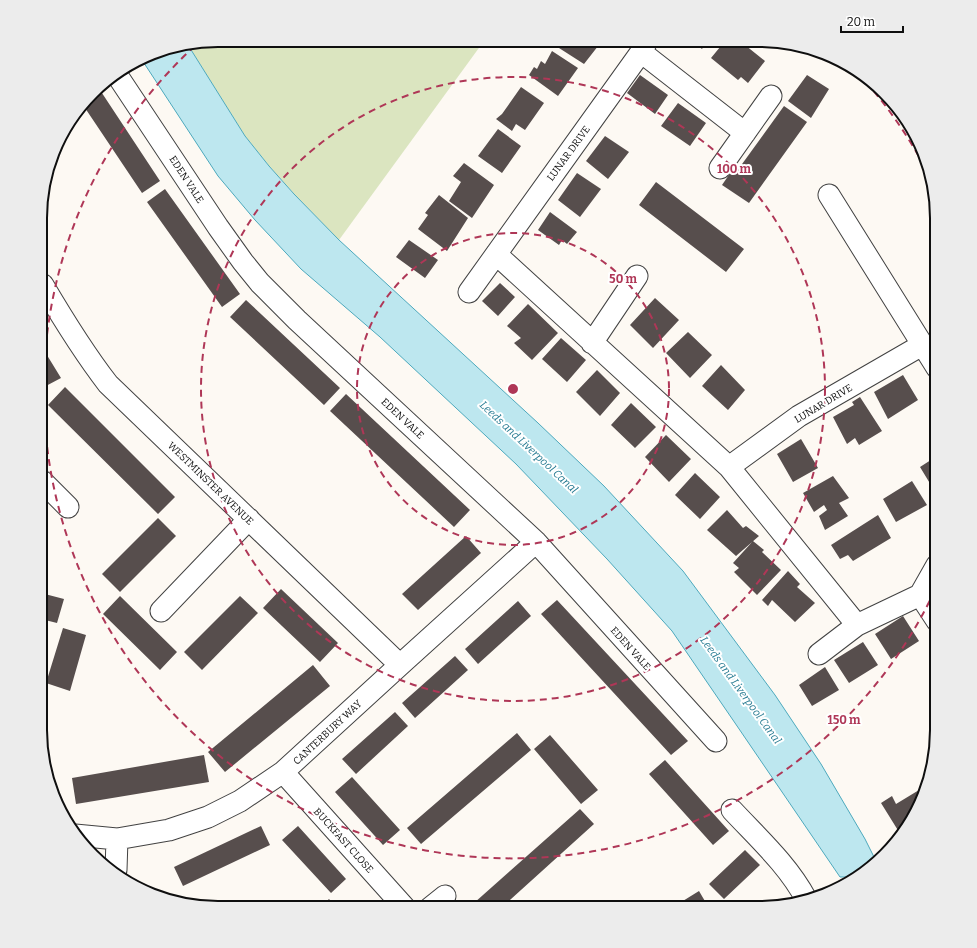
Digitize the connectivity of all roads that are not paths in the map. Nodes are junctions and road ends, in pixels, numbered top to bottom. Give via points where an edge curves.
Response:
1 (643, 47) edge
2 (645, 47) edge
3 (120, 78) edge
4 (771, 96) dead end
5 (745, 133) junction
6 (720, 168) dead end
7 (829, 195) dead end
8 (496, 254) junction
9 (637, 276) dead end
10 (47, 292) edge
11 (469, 292) dead end
12 (592, 342) junction
13 (922, 345) junction
14 (930, 357) edge
15 (729, 468) junction
16 (47, 485) edge
17 (68, 507) dead end
18 (249, 519) junction
19 (536, 542) junction
20 (930, 577) edge
21 (920, 595) junction
22 (930, 610) edge
23 (162, 611) dead end
24 (857, 625) junction
25 (819, 654) dead end
26 (400, 665) junction
27 (716, 741) dead end
28 (283, 772) junction
29 (732, 810) dead end
30 (83, 836) edge
31 (117, 839) junction
32 (116, 867) edge
33 (804, 895) edge
34 (399, 901) edge

1 - 8 street, LUNAR DRIVE
2 - 5 street, LUNAR DRIVE
3 - 19 street, EDEN VALE via 218,227 260,283
4 - 5 street
5 - 6 street
7 - 13 street
8 - 11 street, LUNAR DRIVE
8 - 12 street
9 - 12 street
10 - 18 street, WESTMINSTER AVENUE via 87,357 108,384
12 - 15 street
13 - 14 street
13 - 15 street, LUNAR DRIVE via 799,416
15 - 24 street
16 - 17 street
18 - 23 street
18 - 26 street, WESTMINSTER AVENUE
19 - 26 street, CANTERBURY WAY
19 - 27 street, EDEN VALE
20 - 21 street
21 - 22 street
21 - 24 street
24 - 25 street
26 - 28 street, CANTERBURY WAY
28 - 31 street, CANTERBURY WAY via 240,801 208,817 169,830
28 - 34 street, BUCKFAST CLOSE
29 - 33 street via 774,854
30 - 31 street, CANTERBURY WAY
31 - 32 street

